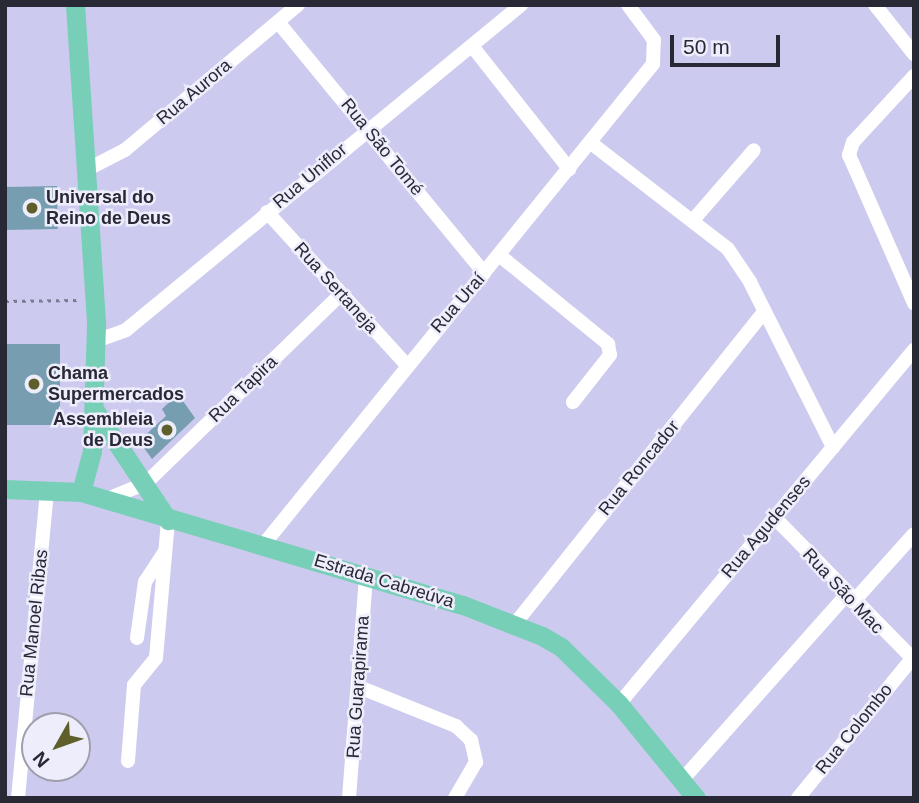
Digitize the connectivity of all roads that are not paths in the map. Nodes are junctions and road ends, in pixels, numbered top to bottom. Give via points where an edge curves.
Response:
1 (75, 5) edge
2 (298, 5) edge
3 (521, 5) edge
4 (628, 5) edge
5 (875, 5) edge
6 (278, 22) junction
7 (472, 46) junction
8 (914, 54) edge
9 (914, 76) edge
10 (368, 129) junction
11 (592, 142) junction
12 (754, 150) dead end
13 (569, 169) junction
14 (84, 170) junction
15 (267, 212) junction
16 (694, 219) junction
17 (499, 255) junction
18 (484, 273) junction
19 (339, 296) junction
20 (914, 303) edge
21 (764, 312) junction
22 (96, 341) junction
23 (914, 350) edge
24 (406, 364) junction
25 (573, 402) dead end
26 (96, 412) junction
27 (833, 447) junction
28 (146, 483) junction
29 (5, 489) edge
30 (47, 490) junction
31 (81, 492) junction
32 (104, 500) junction
33 (775, 518) junction
34 (168, 520) junction
35 (914, 534) edge
36 (264, 544) junction
37 (165, 551) junction
38 (366, 576) junction
39 (850, 598) junction
40 (514, 625) junction
41 (137, 638) dead end
42 (912, 660) edge
43 (359, 687) junction
44 (619, 704) junction
45 (128, 761) dead end
46 (682, 780) junction
47 (694, 797) edge
48 (18, 798) edge
49 (349, 798) edge
50 (455, 798) edge
51 (798, 798) edge

1 - 14 main road
2 - 6 street, Rua Aurora
3 - 7 street, Rua Uniflor
4 - 11 street, Rua Uraí via 654,40 653,64
5 - 8 street
6 - 10 street, Rua São Tomé
6 - 14 street, Rua Aurora via 125,150
7 - 10 street, Rua Uniflor
7 - 13 street
9 - 20 street via 853,142 849,155
10 - 15 street, Rua Uniflor
10 - 18 street, Rua São Tomé
11 - 13 street, Rua Uraí
11 - 16 street
12 - 16 street
13 - 17 street, Rua Uraí
14 - 22 main road
15 - 19 street, Rua Sertaneja
15 - 22 street, Rua Uniflor via 126,330
16 - 21 street via 734,257
17 - 18 street, Rua Uraí
17 - 25 street via 608,344 610,355
18 - 24 street, Rua Uraí
19 - 24 street, Rua Sertaneja
19 - 28 street, Rua Tapira
21 - 27 street
21 - 40 street, Rua Roncador
22 - 26 main road
23 - 27 street, Rua Agudenses
24 - 36 street, Rua Uraí
26 - 28 main road
26 - 31 main road
27 - 33 street, Rua Agudenses
28 - 32 street
28 - 34 main road
29 - 30 main road, Estrada Cabreúva
30 - 31 main road, Estrada Cabreúva
30 - 48 street, Rua Manoel Ribas
31 - 32 main road, Estrada Cabreúva
32 - 34 main road, Estrada Cabreúva
33 - 39 street, Rua São Mac
33 - 44 street, Rua Agudenses
34 - 36 main road, Estrada Cabreúva
34 - 37 street
35 - 39 street
36 - 38 main road, Estrada Cabreúva
37 - 41 street via 145,582
37 - 45 street via 156,658 134,685
38 - 40 main road, Estrada Cabreúva
38 - 43 street, Rua Guarapirama
39 - 42 street, Rua São Mac
39 - 46 street
40 - 44 main road, Estrada Cabreúva via 561,647
42 - 51 street, Rua Colombo
43 - 49 street, Rua Guarapirama
43 - 50 street via 456,726 471,740 476,762
44 - 46 main road, Estrada Cabreúva
46 - 47 main road, Estrada Cabreúva

